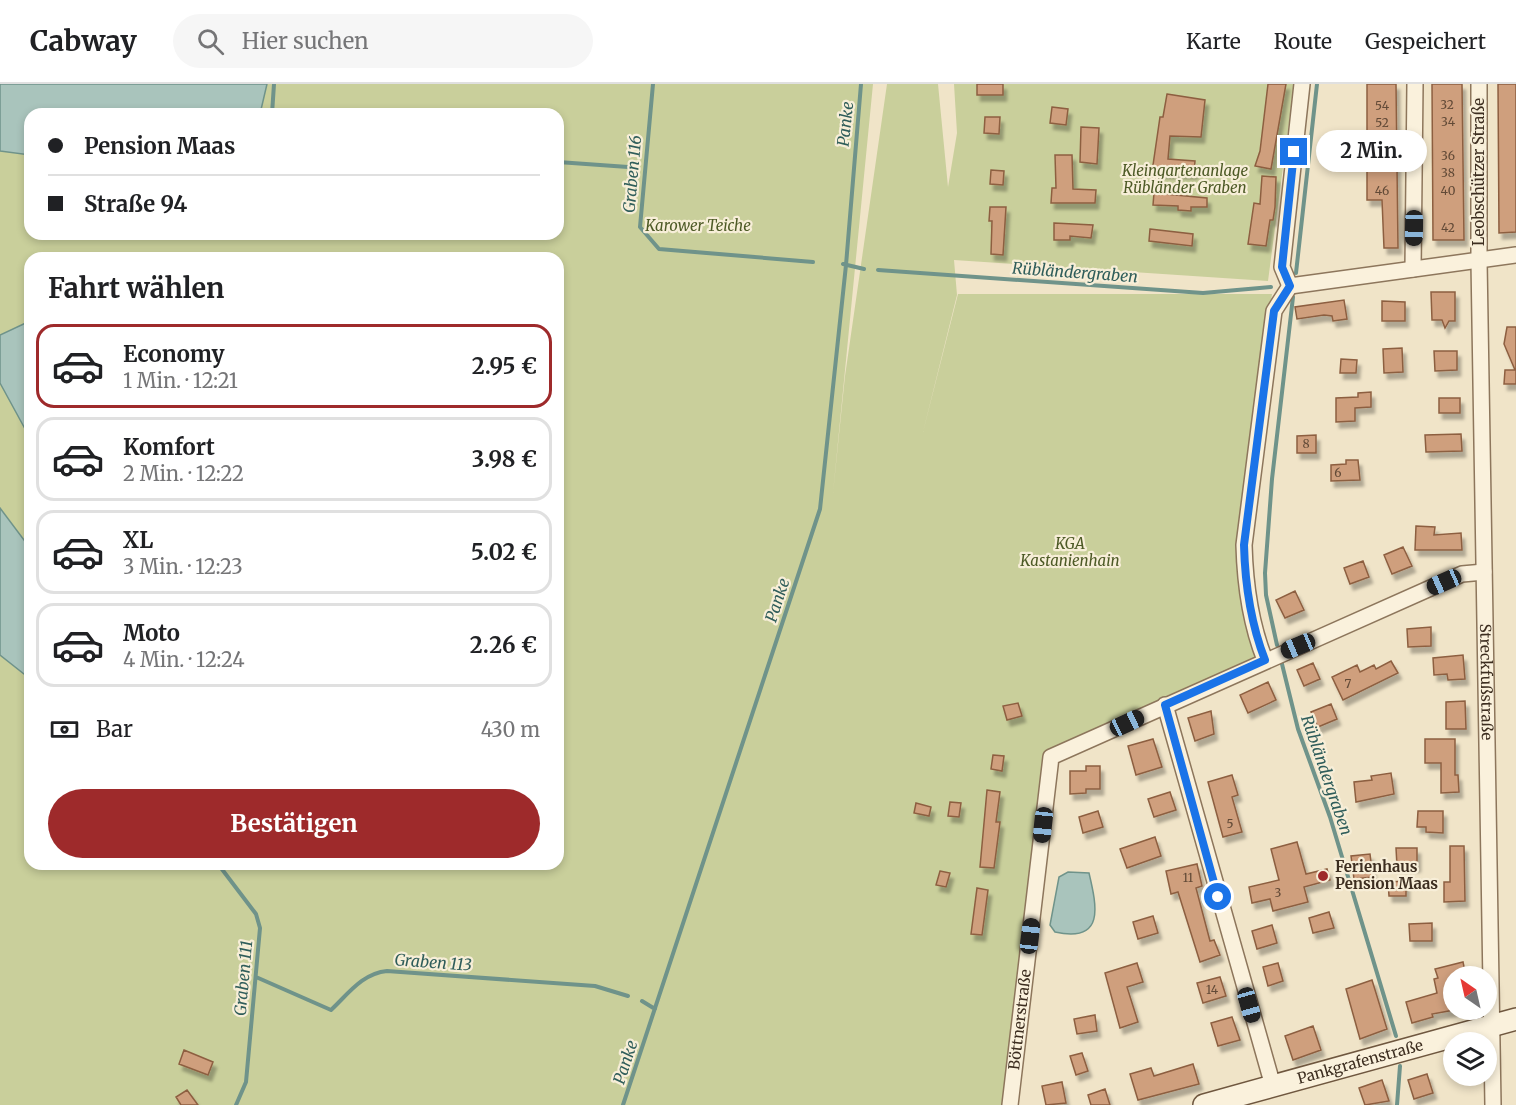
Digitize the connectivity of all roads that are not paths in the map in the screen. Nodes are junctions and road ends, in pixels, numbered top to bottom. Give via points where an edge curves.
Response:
1 (1302, 84) edge
2 (1415, 84) edge
3 (1479, 84) edge
4 (1516, 255) edge
5 (1479, 261) junction
6 (1413, 269) junction
7 (1290, 286) junction
8 (1484, 572) junction
9 (1265, 660) junction
10 (1165, 705) junction
11 (1516, 1019) edge
12 (1491, 1026) junction
13 (1273, 1086) junction
14 (1010, 1105) edge
15 (1204, 1105) edge
16 (1492, 1105) edge

1 - 7 street via 1282,267
2 - 6 street
3 - 5 street, Leobschützer Straße
4 - 5 street, Leobschützer Straße
5 - 6 street, Leobschützer Straße
5 - 8 street, Streckfußstraße
6 - 7 street, Leobschützer Straße
7 - 9 street via 1274,311 1244,545 1250,600
8 - 9 street via 1462,574
8 - 12 street, Streckfußstraße
9 - 10 street
10 - 13 street
10 - 14 street, Böttnerstraße via 1051,757
11 - 12 main road, Pankgrafenstraße
12 - 13 main road, Pankgrafenstraße
12 - 16 street, Streckfußstraße
13 - 15 main road, Pankgrafenstraße

